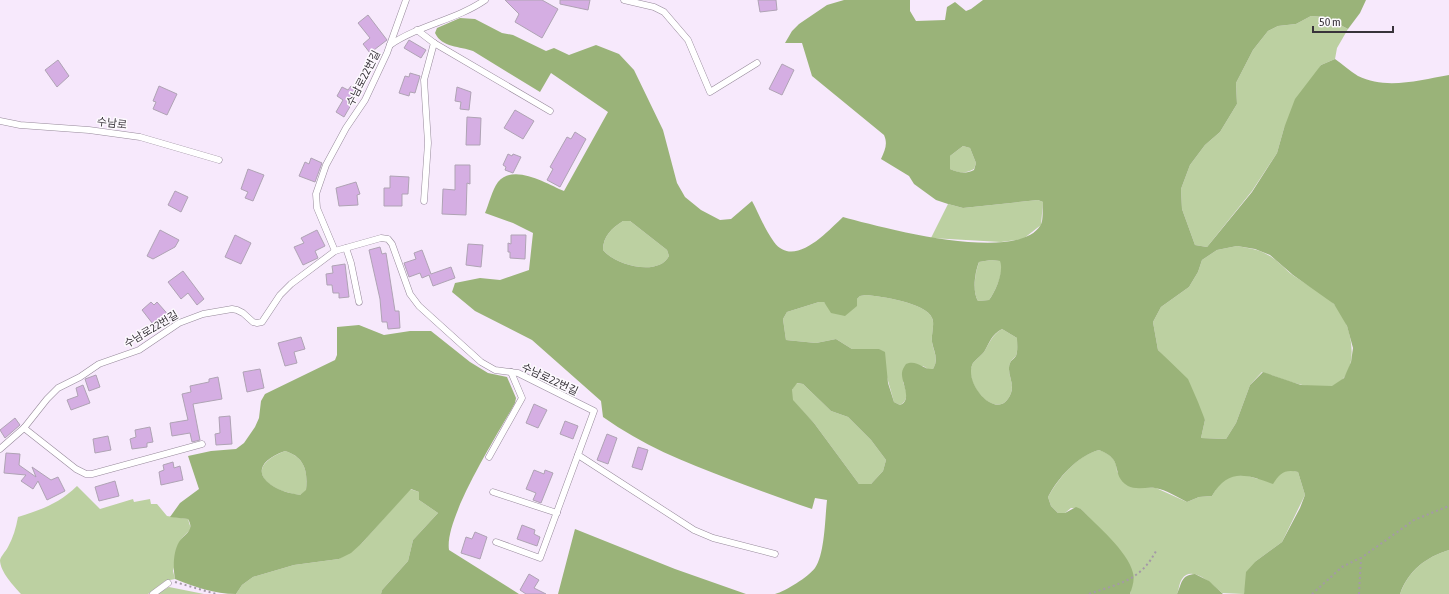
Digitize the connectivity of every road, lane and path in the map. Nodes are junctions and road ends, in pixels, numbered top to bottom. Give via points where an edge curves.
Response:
1 (406, 0) edge
2 (485, 0) edge
3 (624, 0) edge
4 (417, 30) junction
5 (434, 43) junction
6 (390, 45) junction
7 (757, 63) dead end
8 (550, 110) dead end
9 (0, 122) edge
10 (220, 160) dead end
11 (424, 201) dead end
12 (346, 248) junction
13 (335, 251) junction
14 (359, 302) dead end
15 (511, 372) junction
16 (24, 428) junction
17 (202, 444) dead end
18 (0, 449) edge
19 (578, 455) junction
20 (489, 457) dead end
21 (493, 492) dead end
22 (1449, 506) edge
23 (557, 513) junction
24 (496, 542) dead end
25 (1157, 549) dead end
26 (775, 554) dead end
27 (1361, 558) junction
28 (168, 583) joint
29 (153, 594) edge
30 (216, 594) edge
31 (1089, 594) edge
32 (1312, 594) edge
33 (1359, 594) edge

1 - 6 lane, 수남로22번길
2 - 4 lane via 473,8
3 - 7 lane via 664,12 688,40 710,92
4 - 5 lane
4 - 6 lane
5 - 8 lane
5 - 11 lane via 424,80 428,143
6 - 13 lane, 수남로22번길 via 365,100 326,165 316,194 317,208
9 - 10 lane, 수남로 via 140,137
12 - 13 lane, 수남로22번길
12 - 14 lane via 352,262
12 - 15 lane, 수남로22번길 via 381,238 388,240 392,244 410,294 419,306 481,362 495,370
13 - 16 lane, 수남로22번길 via 291,284 280,295 262,322 253,322 243,313 232,309 179,322 139,350 99,364 58,388
15 - 19 lane, 수남로22번길 via 518,373 594,411
15 - 20 lane via 522,398
16 - 17 lane via 86,474
16 - 18 lane, 수남로22번길
19 - 23 lane, 수남로22번길
19 - 26 lane via 694,530 713,538
21 - 23 lane
22 - 27 path via 1414,520
23 - 24 lane, 수남로22번길 via 540,558
25 - 31 path via 1142,571 1130,580
27 - 32 path via 1342,567
27 - 33 path
28 - 29 lane
28 - 30 path via 176,582

